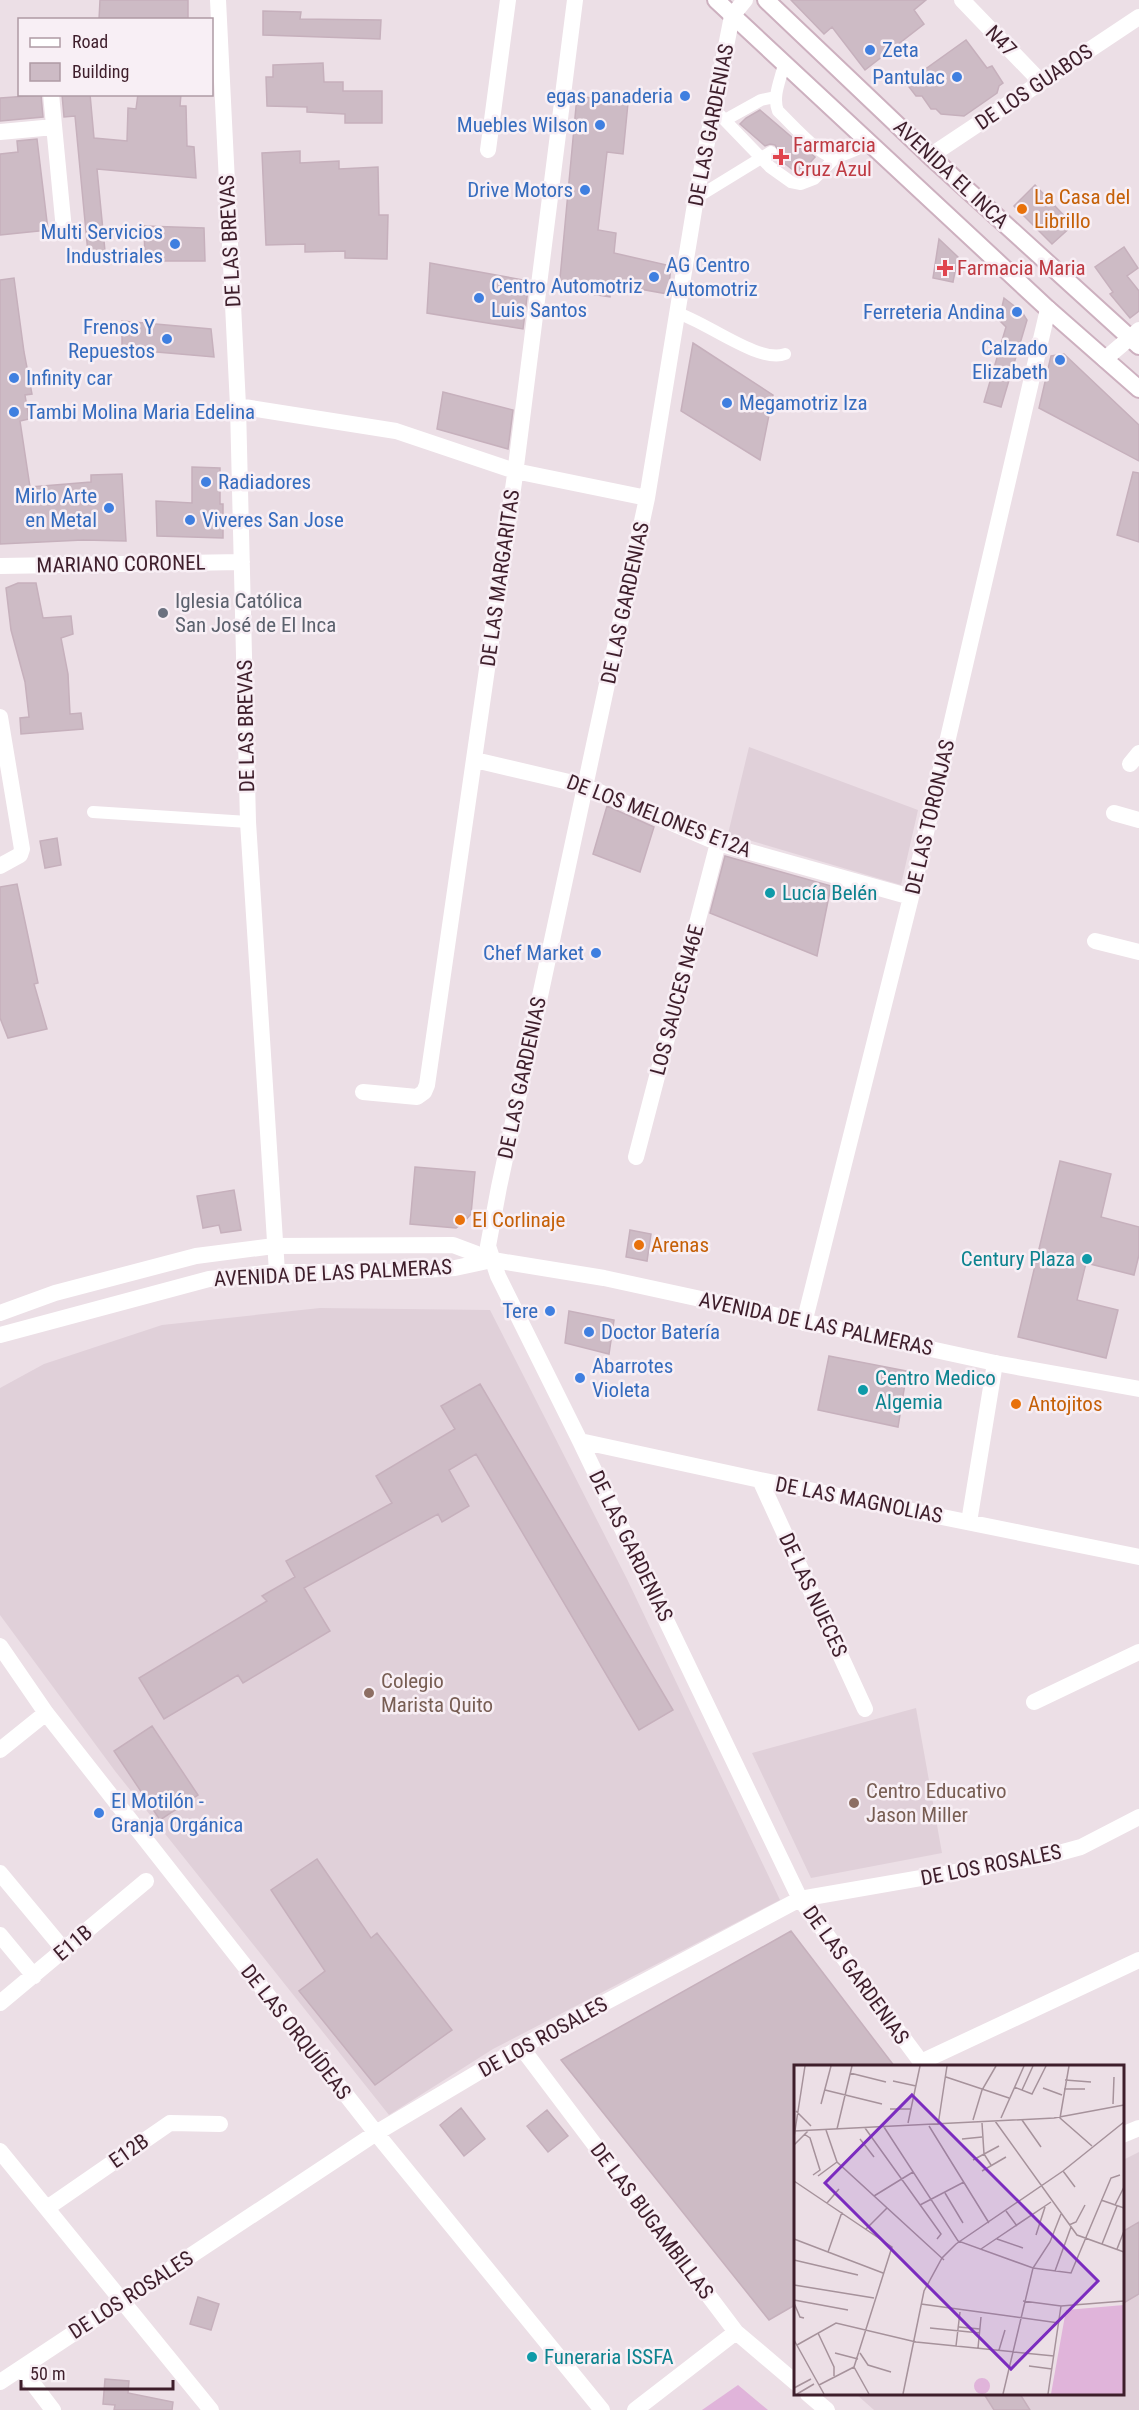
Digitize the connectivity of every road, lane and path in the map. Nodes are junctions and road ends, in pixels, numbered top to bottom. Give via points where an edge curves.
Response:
1 (218, 0) edge
2 (508, 0) edge
3 (575, 0) edge
4 (716, 0) edge
5 (745, 0) edge
6 (766, 0) edge
7 (962, 0) edge
8 (732, 16) junction
9 (1139, 17) edge
10 (784, 64) junction
11 (1041, 82) junction
12 (51, 96) edge
13 (775, 97) junction
14 (719, 114) junction
15 (54, 127) junction
16 (0, 132) edge
17 (870, 143) junction
18 (488, 150) dead end
19 (767, 154) junction
20 (930, 156) junction
21 (836, 157) junction
22 (696, 198) junction
23 (64, 230) dead end
24 (1048, 309) junction
25 (677, 313) junction
26 (1136, 337) edge
27 (785, 354) dead end
28 (1105, 359) junction
29 (1139, 389) edge
30 (238, 406) junction
31 (515, 471) junction
32 (647, 498) junction
33 (242, 562) junction
34 (0, 566) edge
35 (0, 717) edge
36 (475, 760) junction
37 (586, 786) junction
38 (93, 812) dead end
39 (1114, 813) dead end
40 (1139, 820) edge
41 (248, 822) junction
42 (718, 843) junction
43 (0, 866) edge
44 (911, 897) junction
45 (1095, 941) dead end
46 (1139, 952) edge
47 (363, 1092) dead end
48 (636, 1157) dead end
49 (274, 1246) junction
50 (493, 1260) junction
51 (277, 1272) junction
52 (0, 1313) edge
53 (804, 1323) junction
54 (0, 1335) edge
55 (994, 1363) junction
56 (1139, 1389) edge
57 (580, 1441) junction
58 (760, 1480) junction
59 (969, 1522) junction
60 (1139, 1557) edge
61 (0, 1646) edge
62 (1139, 1652) edge
63 (1034, 1702) dead end
64 (865, 1709) dead end
65 (46, 1713) junction
66 (0, 1750) edge
67 (1139, 1817) edge
68 (0, 1873) edge
69 (146, 1881) dead end
70 (800, 1899) junction
71 (0, 1935) edge
72 (64, 1950) junction
73 (1139, 1960) edge
74 (34, 1976) junction
75 (0, 2003) edge
76 (521, 2047) junction
77 (922, 2064) edge
78 (220, 2124) dead end
79 (1139, 2128) edge
80 (376, 2133) junction
81 (1124, 2133) edge
82 (0, 2151) edge
83 (47, 2208) junction
84 (123, 2300) junction
85 (736, 2332) junction
86 (21, 2368) junction
87 (0, 2382) edge
88 (794, 2382) edge
89 (809, 2395) edge
90 (53, 2410) edge
91 (211, 2410) edge
92 (602, 2410) edge
93 (634, 2410) edge
94 (827, 2410) edge

1 - 30 street, DE LAS BREVAS
2 - 18 street
3 - 31 street, DE LAS MARGARITAS
4 - 8 street, AVENIDA EL INCA
5 - 8 street, DE LAS GARDENIAS
6 - 20 street, AVENIDA EL INCA
7 - 11 street, N47
8 - 10 street, AVENIDA EL INCA
8 - 14 street, DE LAS GARDENIAS
9 - 11 street, DE LOS GUABOS
10 - 13 lane
10 - 17 street, AVENIDA EL INCA
11 - 20 street, DE LOS GUABOS
12 - 15 street
13 - 14 lane
13 - 21 lane via 778,111 798,135 828,156
14 - 19 lane
14 - 22 street, DE LAS GARDENIAS
15 - 16 street
15 - 23 street
17 - 21 lane
17 - 24 street, AVENIDA EL INCA
19 - 21 lane via 783,178 801,184 814,179
19 - 22 lane
20 - 26 street, AVENIDA EL INCA
22 - 25 street, DE LAS GARDENIAS
24 - 28 street, AVENIDA EL INCA
24 - 44 street, DE LAS TORONJAS
25 - 27 lane via 762,353 777,357
25 - 32 street, DE LAS GARDENIAS
26 - 28 street
28 - 29 street, AVENIDA EL INCA
30 - 31 street via 396,431
30 - 33 street, DE LAS BREVAS
31 - 32 street
31 - 36 street, DE LAS MARGARITAS
32 - 37 street, DE LAS GARDENIAS
33 - 34 street, MARIANO CORONEL
33 - 41 street, DE LAS BREVAS
35 - 43 street via 22,849 20,855
36 - 37 street, DE LOS MELONES E12A
36 - 47 street, DE LAS MARGARITAS via 424,1092 417,1096
37 - 42 street, DE LOS MELONES E12A
37 - 50 street, DE LAS GARDENIAS via 499,1187 488,1246
38 - 41 lane
39 - 40 street
41 - 49 street, DE LAS BREVAS
42 - 44 street, DE LOS MELONES E12A
42 - 48 street, LOS SAUCES N46E
44 - 53 street, DE LAS TORONJAS
45 - 46 street
49 - 50 street, AVENIDA DE LAS PALMERAS via 453,1245
49 - 51 street, DE LAS BREVAS
49 - 52 street, AVENIDA DE LAS PALMERAS via 196,1256 55,1293
50 - 51 street, AVENIDA DE LAS PALMERAS via 455,1268 393,1272
50 - 53 street, AVENIDA DE LAS PALMERAS via 604,1278
50 - 57 street, DE LAS GARDENIAS
51 - 54 street, AVENIDA DE LAS PALMERAS via 209,1279
53 - 55 street, AVENIDA DE LAS PALMERAS
55 - 56 street, AVENIDA DE LAS PALMERAS
55 - 59 street
57 - 58 street, DE LAS MAGNOLIAS
57 - 70 street, DE LAS GARDENIAS
58 - 59 street, DE LAS MAGNOLIAS
58 - 64 street, DE LAS NUECES
59 - 60 street, DE LAS MAGNOLIAS
61 - 65 street, DE LAS ORQUÍDEAS
62 - 63 street
65 - 66 street
65 - 80 street, DE LAS ORQUÍDEAS
67 - 70 street, DE LOS ROSALES via 1081,1847 1048,1856
68 - 72 street
69 - 72 street, E11B
70 - 76 street, DE LOS ROSALES
70 - 77 street, DE LAS GARDENIAS
71 - 74 street
72 - 74 street, E11B
73 - 77 street
74 - 75 street, E11B
76 - 80 street, DE LOS ROSALES
76 - 85 street, DE LAS BUGAMBILLAS
78 - 83 street, E12B via 170,2123
79 - 81 street
80 - 84 street, DE LOS ROSALES
80 - 92 street, DE LAS ORQUÍDEAS
82 - 83 street
83 - 84 street
84 - 86 street, DE LOS ROSALES
84 - 91 street
85 - 88 street, DE LAS BUGAMBILLAS
85 - 93 street
86 - 87 street, DE LOS ROSALES
86 - 90 street
89 - 94 street

